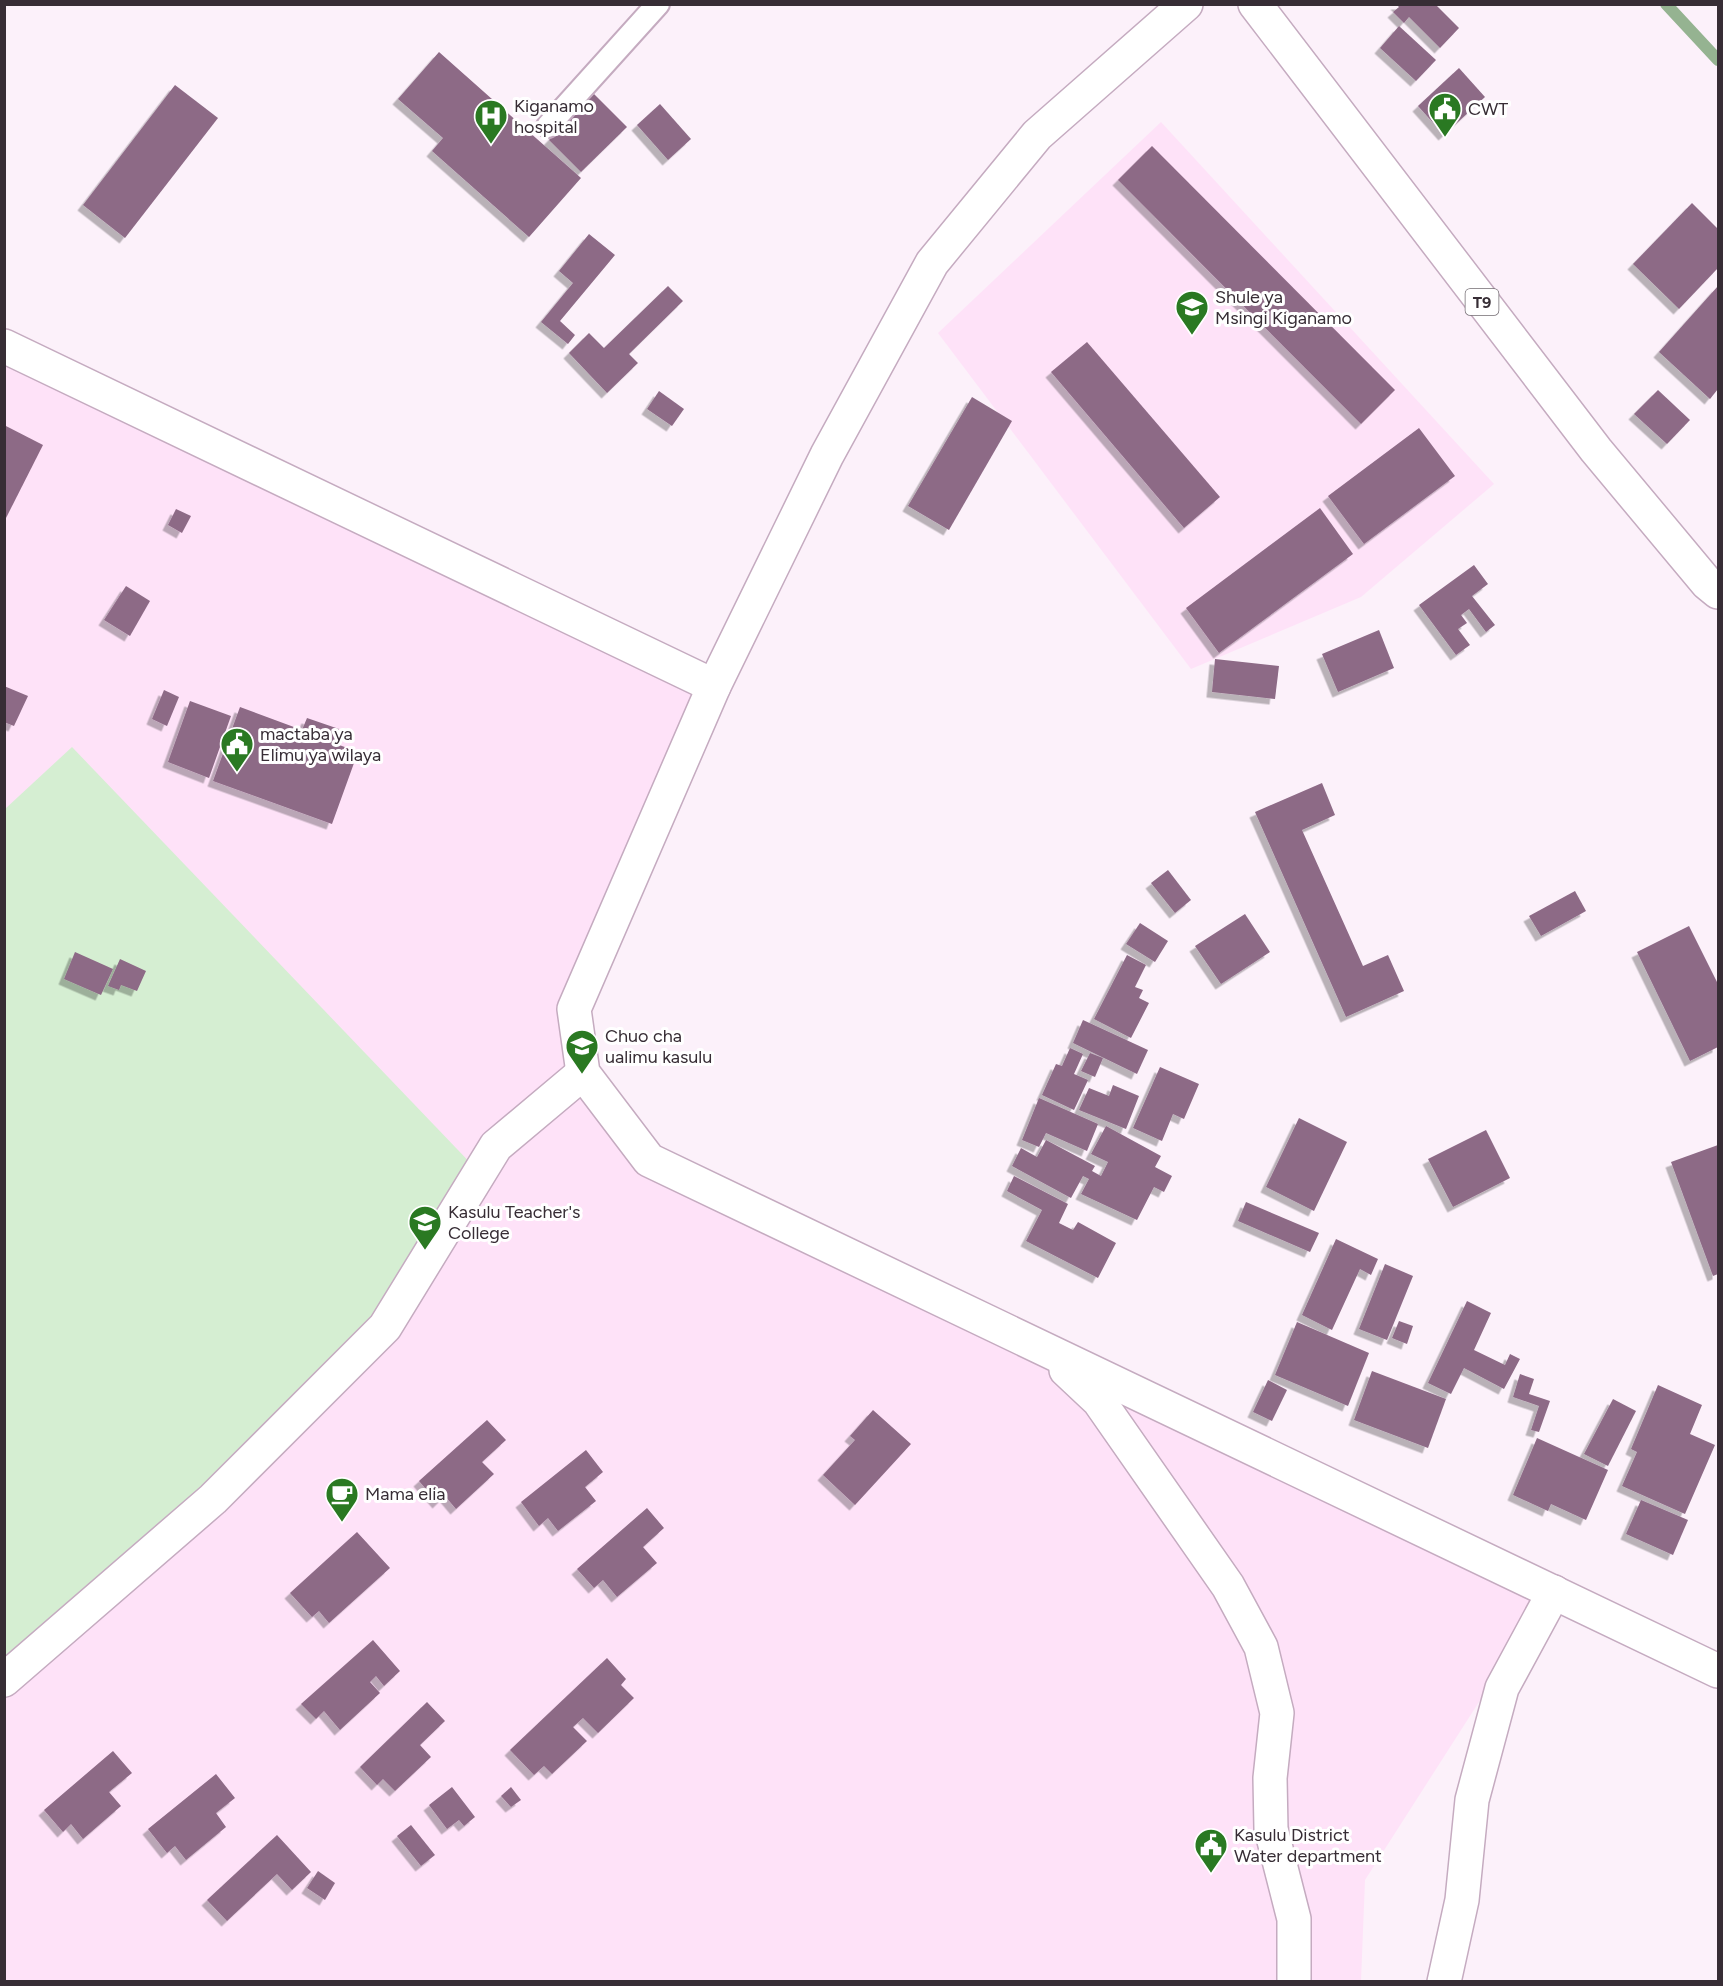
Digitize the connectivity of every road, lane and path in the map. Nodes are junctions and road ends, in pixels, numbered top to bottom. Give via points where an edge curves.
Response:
1 (658, 4) edge
2 (1186, 4) edge
3 (1255, 4) edge
4 (548, 126) dead end
5 (4, 346) edge
6 (1719, 592) edge
7 (714, 686) junction
8 (583, 1072) junction
9 (1046, 1350) junction
10 (1554, 1592) junction
11 (1719, 1671) edge
12 (4, 1680) edge
13 (1294, 1919) junction
14 (1294, 1982) edge
15 (1319, 1982) edge
16 (1444, 1982) edge

1 - 4 lane
2 - 7 main road via 1036,135 932,263 827,455
3 - 6 main road, T9 via 1596,450 1707,583
5 - 7 main road
7 - 8 main road via 574,1009
8 - 9 main road via 649,1160
8 - 12 main road via 496,1146 385,1327 213,1499
9 - 10 main road
9 - 13 main road via 1099,1401 1228,1586 1261,1647 1277,1713 1270,1778 1271,1829
10 - 11 main road
10 - 16 main road via 1502,1688 1472,1800 1462,1900
13 - 14 main road
13 - 15 main road

